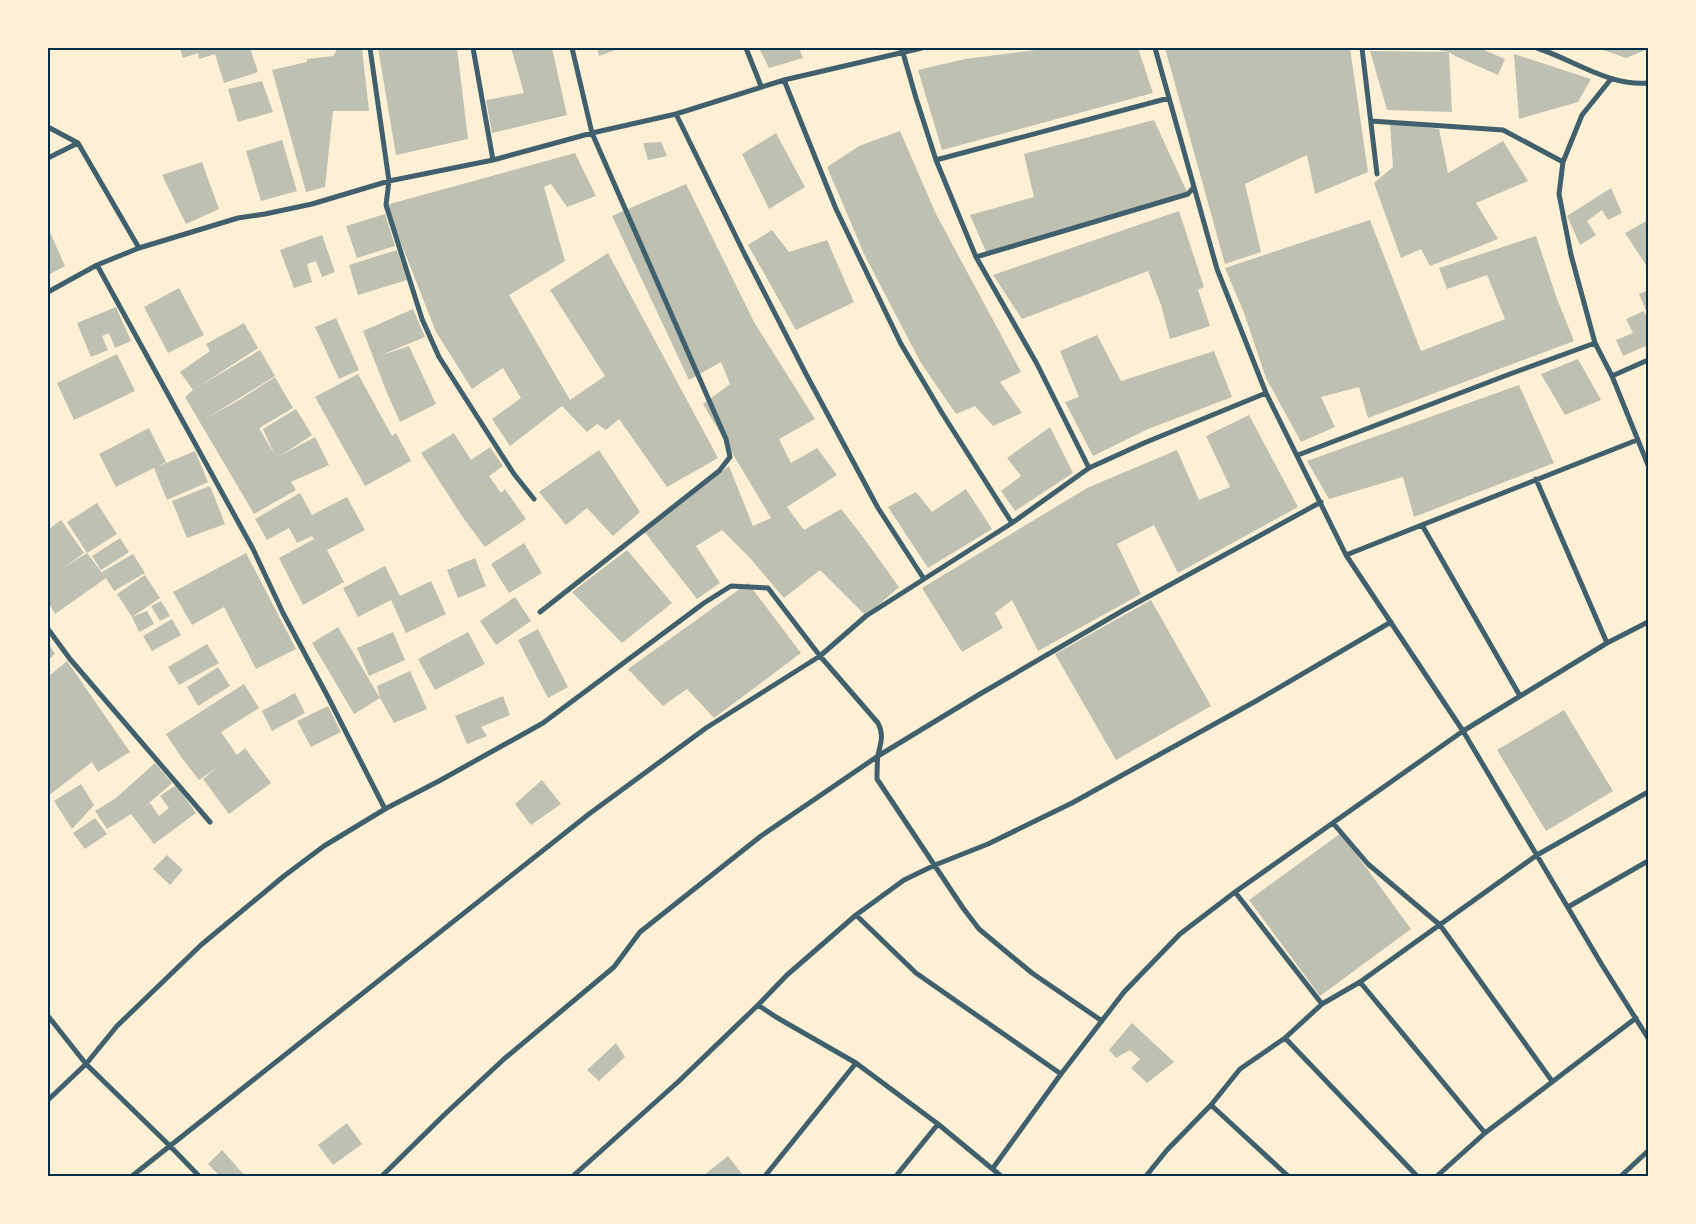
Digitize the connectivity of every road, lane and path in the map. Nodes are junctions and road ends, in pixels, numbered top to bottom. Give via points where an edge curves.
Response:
1 (370, 48) edge
2 (473, 48) edge
3 (572, 48) edge
4 (746, 48) edge
5 (922, 48) edge
6 (1155, 48) edge
7 (1362, 48) edge
8 (1537, 48) edge
9 (901, 50) edge
10 (1552, 50) edge
11 (1611, 79) junction
12 (784, 80) junction
13 (1648, 83) edge
14 (761, 86) junction
15 (1169, 98) junction
16 (676, 114) junction
17 (1371, 121) junction
18 (48, 127) edge
19 (592, 133) junction
20 (78, 142) junction
21 (48, 158) edge
22 (493, 160) junction
23 (936, 160) junction
24 (1563, 162) junction
25 (1377, 174) dead end
26 (389, 182) junction
27 (1193, 188) junction
28 (139, 248) junction
29 (976, 258) junction
30 (97, 265) junction
31 (48, 292) edge
32 (1595, 343) junction
33 (1648, 360) edge
34 (1612, 376) junction
35 (1266, 393) junction
36 (1637, 440) junction
37 (1298, 455) junction
38 (1648, 465) edge
39 (1090, 468) junction
40 (1536, 479) junction
41 (534, 499) dead end
42 (1321, 502) junction
43 (1012, 523) junction
44 (1422, 525) junction
45 (1346, 554) junction
46 (924, 578) junction
47 (540, 612) dead end
48 (1391, 622) junction
49 (1648, 622) edge
50 (48, 630) edge
51 (1607, 643) junction
52 (820, 656) junction
53 (1520, 696) junction
54 (1463, 731) junction
55 (878, 756) junction
56 (1648, 792) edge
57 (385, 809) junction
58 (210, 822) dead end
59 (1333, 823) junction
60 (1537, 855) junction
61 (1648, 861) edge
62 (935, 864) junction
63 (1235, 892) junction
64 (1568, 907) junction
65 (856, 915) junction
66 (1440, 925) junction
67 (1360, 982) junction
68 (1322, 1004) junction
69 (758, 1005) junction
70 (48, 1016) edge
71 (1636, 1018) junction
72 (1102, 1021) junction
73 (1285, 1038) junction
74 (1648, 1038) edge
75 (856, 1063) junction
76 (86, 1064) junction
77 (1061, 1074) junction
78 (1552, 1081) junction
79 (48, 1100) edge
80 (1211, 1105) junction
81 (938, 1124) junction
82 (1485, 1133) junction
83 (170, 1146) junction
84 (1648, 1151) edge
85 (993, 1168) junction
86 (132, 1176) edge
87 (199, 1176) edge
88 (382, 1176) edge
89 (573, 1176) edge
90 (765, 1176) edge
91 (896, 1176) edge
92 (1001, 1176) edge
93 (1146, 1176) edge
94 (1288, 1176) edge
95 (1417, 1176) edge
96 (1438, 1176) edge
97 (1620, 1176) edge

1 - 26 street
2 - 22 street
3 - 19 street
4 - 14 street
5 - 9 street
6 - 15 street
7 - 17 street
8 - 10 street
9 - 12 street
9 - 23 street
10 - 11 street
11 - 13 street
11 - 24 street via 1582,115
12 - 14 street
12 - 43 street via 836,209 901,344
14 - 16 street
15 - 23 street
15 - 27 street
16 - 19 street
16 - 46 street via 806,374 878,508
17 - 24 street via 1503,130
17 - 25 street
18 - 20 street
19 - 22 street
19 - 47 street via 726,439 730,457 719,470
20 - 21 street
20 - 28 street
22 - 26 street
23 - 29 street
24 - 32 street via 1559,194 1571,255
26 - 28 street via 312,204 238,218
26 - 41 street via 386,205 422,319 439,356 514,474
27 - 29 street via 1188,194
27 - 35 street via 1217,269
28 - 30 street
29 - 39 street via 1037,364
30 - 31 street
30 - 57 street via 253,549
32 - 34 street
32 - 37 street
33 - 34 street
34 - 36 street
35 - 37 street
35 - 39 street
36 - 38 street
36 - 40 street
37 - 42 street
39 - 43 street
40 - 44 street
40 - 51 street
42 - 45 street
42 - 55 street via 1122,612
43 - 46 street
44 - 45 street
44 - 53 street
45 - 48 street
46 - 52 street via 866,616
48 - 54 street
48 - 62 street via 1256,702 1072,803 988,844
49 - 51 street
50 - 58 street
51 - 53 street
52 - 55 street via 878,723 882,730
52 - 57 street via 768,588 731,586 543,722
52 - 83 street via 706,728 589,814
53 - 54 street
54 - 59 street
54 - 60 street
55 - 62 street via 877,780
55 - 88 street via 761,836 640,932 614,967 504,1059
56 - 60 street
57 - 76 street via 324,846 201,945 117,1026
59 - 63 street
59 - 66 street via 1368,864
60 - 64 street
60 - 66 street
61 - 64 street
62 - 65 street via 904,880
62 - 72 street via 979,929 1032,973
63 - 68 street
63 - 72 street via 1180,934 1124,992
64 - 71 street
65 - 69 street
65 - 77 street via 916,973
66 - 67 street
66 - 78 street
67 - 68 street
67 - 82 street
68 - 73 street
69 - 75 street
69 - 89 street
70 - 76 street
71 - 74 street
71 - 78 street
72 - 77 street
73 - 80 street via 1240,1069
73 - 95 street
75 - 81 street
75 - 90 street
76 - 79 street
76 - 83 street
77 - 85 street
78 - 82 street
80 - 93 street via 1166,1150
80 - 94 street
81 - 85 street
81 - 91 street
82 - 96 street
83 - 86 street
83 - 87 street
84 - 97 street
85 - 92 street

